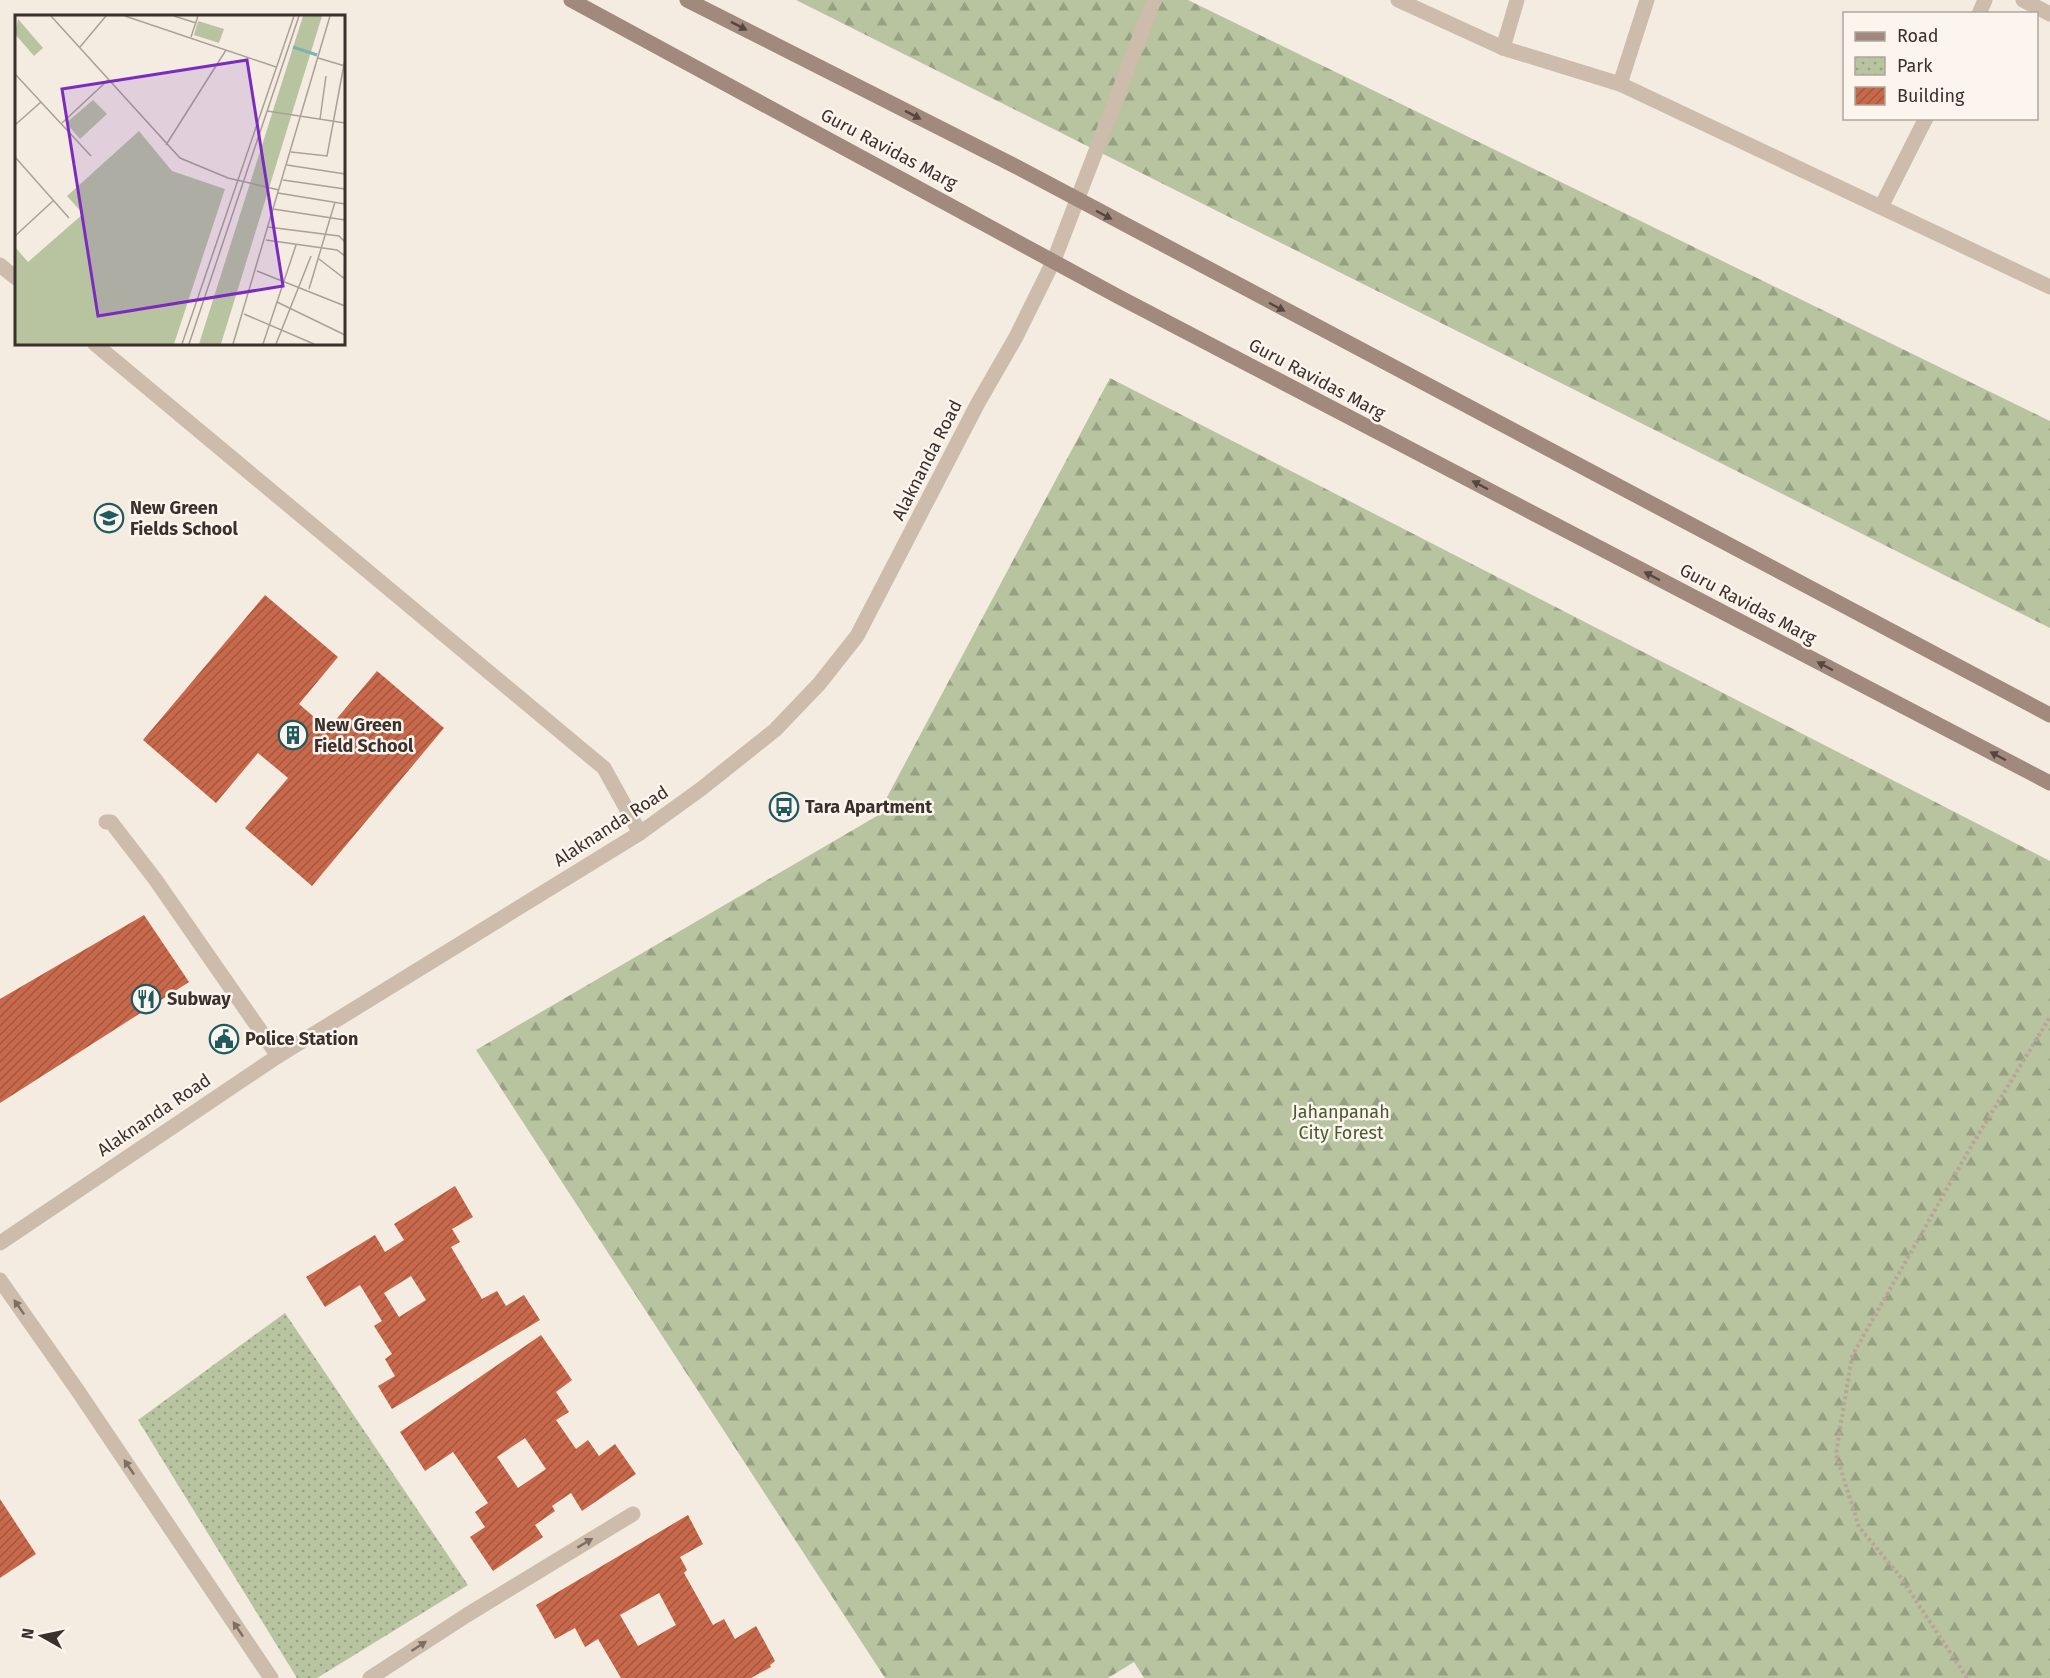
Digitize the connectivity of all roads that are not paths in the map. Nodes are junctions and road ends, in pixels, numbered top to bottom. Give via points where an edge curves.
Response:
1 (571, 0) edge
2 (687, 0) edge
3 (1154, 0) edge
4 (1398, 0) edge
5 (1517, 0) edge
6 (1647, 0) edge
7 (2023, 0) edge
8 (2050, 14) edge
9 (1503, 48) junction
10 (1620, 84) junction
11 (1925, 120) edge
12 (1078, 201) junction
13 (1882, 206) junction
14 (1054, 260) junction
15 (0, 265) edge
16 (15, 277) edge
17 (2050, 287) edge
18 (96, 345) edge
19 (2050, 715) edge
20 (2050, 783) edge
21 (106, 822) dead end
22 (640, 833) junction
23 (278, 1056) junction
24 (0, 1243) edge
25 (0, 1280) edge
26 (633, 1514) dead end
27 (271, 1678) edge
28 (370, 1678) edge

1 - 14 main road, Guru Ravidas Marg
2 -> 12 main road
3 - 12 street, Alaknanda Road
4 - 9 street
5 - 9 street
6 - 10 street
7 - 8 street
9 - 10 street
10 - 13 street
11 - 13 street
12 - 14 street, Alaknanda Road
12 -> 19 main road
13 - 17 street
20 -> 14 main road, Guru Ravidas Marg
14 - 22 street, Alaknanda Road via 857,636 775,730
15 - 16 street
18 - 22 street via 604,768
21 - 23 street via 111,822 155,879
22 - 23 street, Alaknanda Road
23 - 24 street, Alaknanda Road
27 -> 25 street
28 -> 26 street

